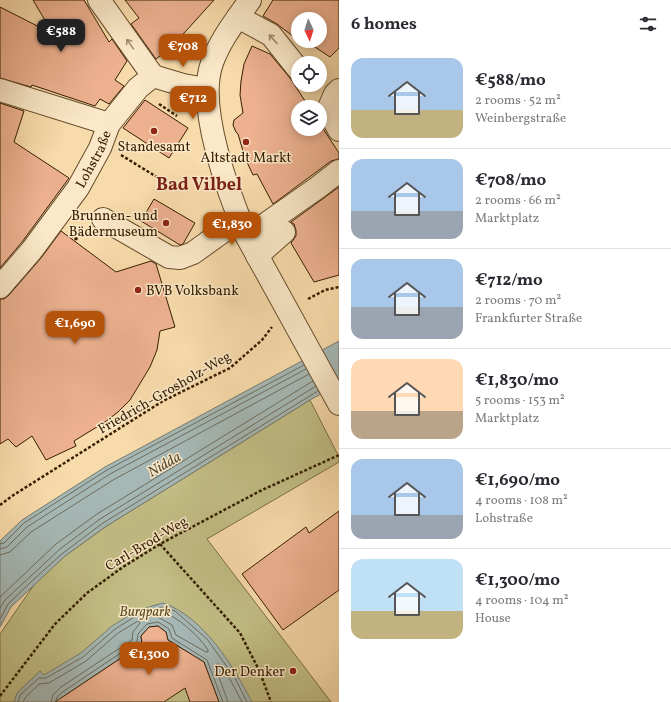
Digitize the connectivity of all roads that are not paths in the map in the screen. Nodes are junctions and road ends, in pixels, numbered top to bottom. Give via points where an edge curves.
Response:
1 (99, 0) edge
2 (244, 9) edge
3 (291, 60) edge
4 (153, 76) junction
5 (207, 89) junction
6 (0, 90) edge
7 (339, 90) edge
8 (109, 124) junction
9 (339, 130) edge
10 (339, 171) edge
11 (103, 219) dead end
12 (284, 232) dead end
13 (248, 238) junction
14 (0, 287) edge
15 (339, 404) edge

4 -> 1 street
3 -> 2 street via 272,35
2 - 5 street via 225,37 212,63
4 - 5 street
4 - 8 street, Lohstraße via 138,88
5 - 13 street via 216,146 227,188
6 - 8 street
7 - 9 street via 328,110
8 - 14 street, Lohstraße via 93,163 78,188 32,250
10 - 13 street
11 - 13 street via 169,257 180,258
12 - 13 street
13 - 15 street

